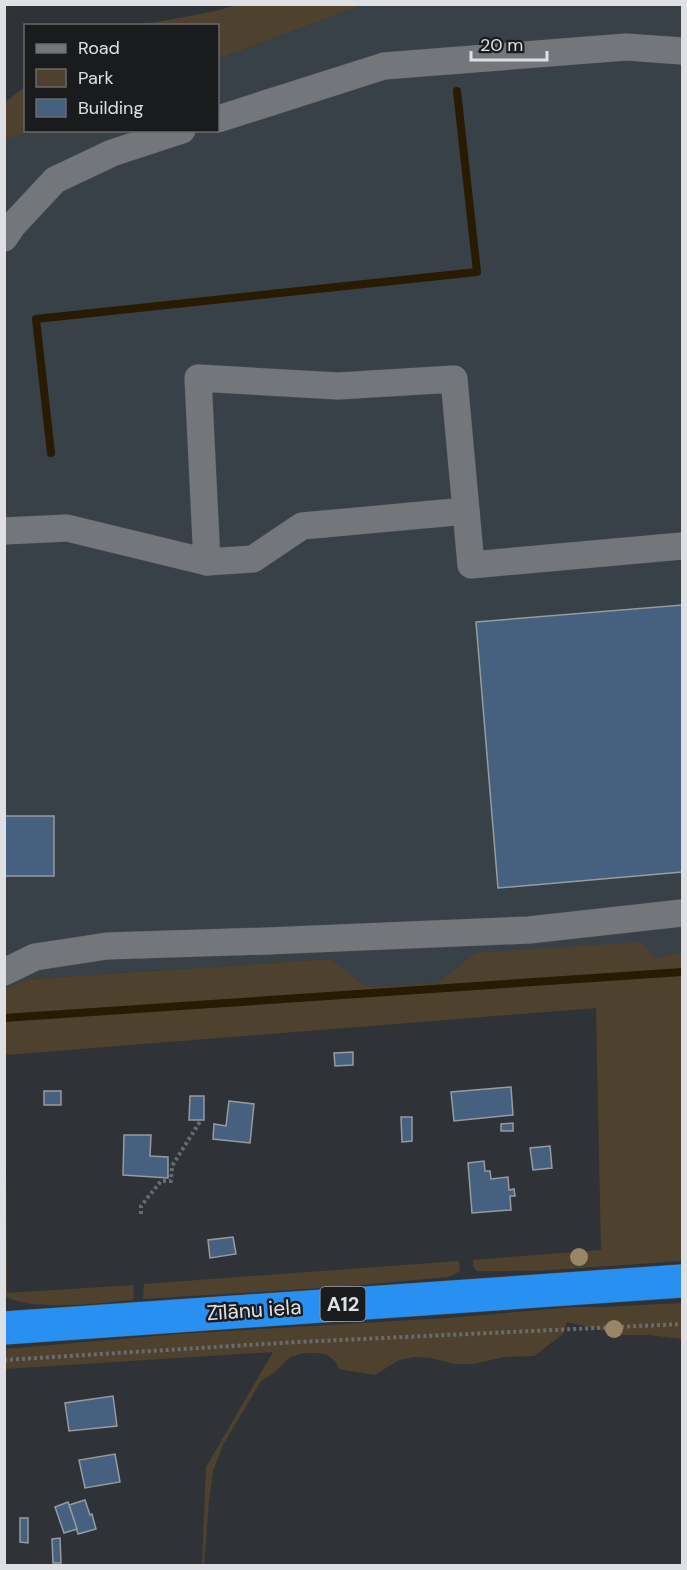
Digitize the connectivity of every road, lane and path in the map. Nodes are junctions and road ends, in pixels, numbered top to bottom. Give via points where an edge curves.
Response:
1 (682, 51) edge
2 (219, 119) edge
3 (176, 132) edge
4 (4, 238) edge
5 (466, 511) junction
6 (4, 531) edge
7 (682, 546) edge
8 (207, 562) junction
9 (682, 913) edge
10 (4, 972) edge
11 (201, 1120) dead end
12 (141, 1214) dead end
13 (682, 1281) edge
14 (682, 1324) edge
15 (4, 1328) edge
16 (4, 1360) edge

1 - 2 lane via 626,47 384,66
3 - 4 lane via 112,153 55,180
5 - 7 lane via 471,564
5 - 8 lane via 302,526 253,559
5 - 8 lane via 454,379 338,386 198,378
6 - 8 lane via 67,528
9 - 10 lane via 529,930 107,946 35,957
11 - 12 path via 172,1166 171,1181 161,1181 141,1206
13 - 15 highway, Zīlānu iela / A12
14 - 16 path

